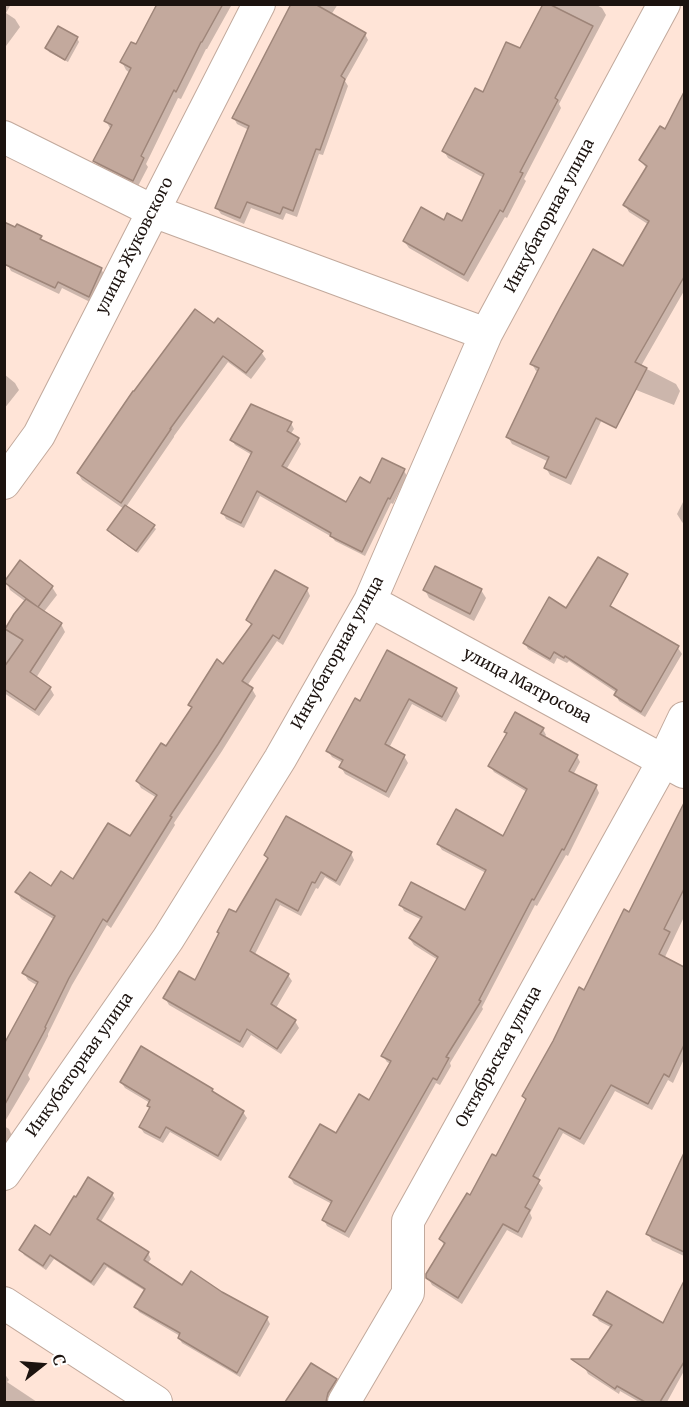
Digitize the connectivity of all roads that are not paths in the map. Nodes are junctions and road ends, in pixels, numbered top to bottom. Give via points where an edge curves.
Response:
1 (258, 4) edge
2 (664, 4) edge
3 (4, 137) edge
4 (153, 211) junction
5 (486, 334) junction
6 (4, 483) edge
7 (370, 601) junction
8 (684, 718) edge
9 (674, 766) edge
10 (4, 1174) edge
11 (4, 1303) edge
12 (156, 1402) edge
13 (344, 1402) edge

1 - 4 street, улица Жуковского
2 - 5 street, Инкубаторная улица
3 - 4 street
4 - 5 street
4 - 6 street, улица Жуковского via 39,435
5 - 7 street, Инкубаторная улица
7 - 9 street, улица Матросова
7 - 10 street, Инкубаторная улица via 168,939
8 - 9 street, Октябрьская улица
9 - 13 street, Октябрьская улица via 408,1221 408,1293
11 - 12 street

